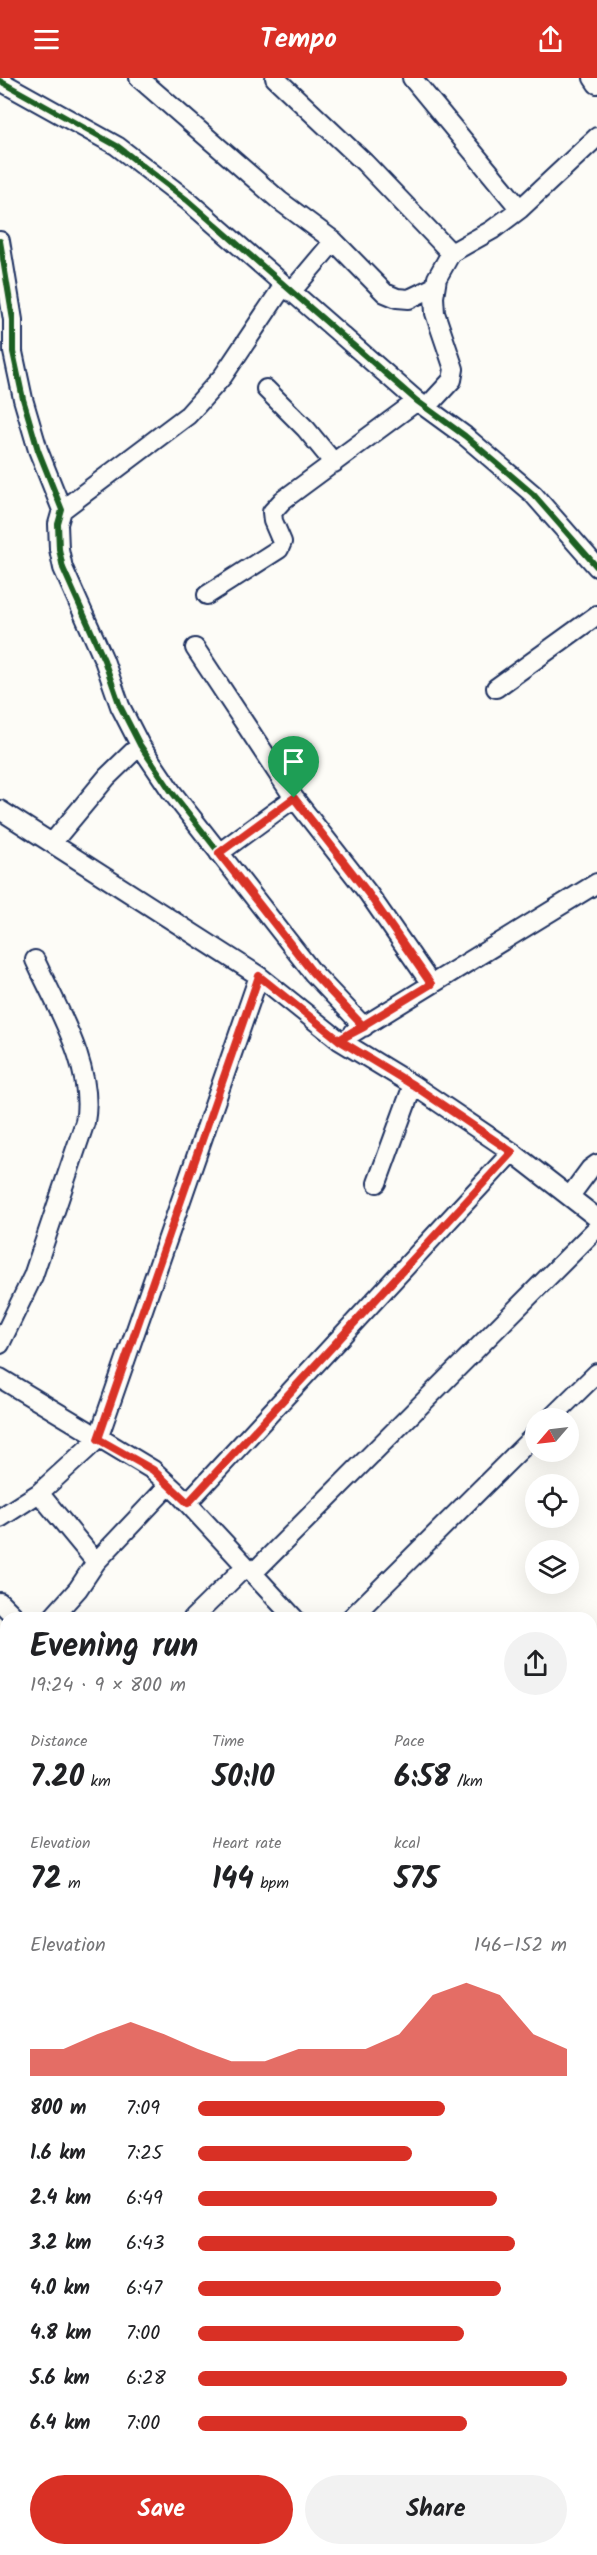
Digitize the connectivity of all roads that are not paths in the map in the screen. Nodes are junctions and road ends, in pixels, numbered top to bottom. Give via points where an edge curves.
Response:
1 (139, 78) edge
2 (274, 78) edge
3 (412, 78) edge
4 (593, 78) edge
5 (0, 81) edge
6 (597, 84) edge
7 (597, 137) edge
8 (520, 209) junction
9 (0, 241) edge
10 (334, 241) junction
11 (451, 253) junction
12 (434, 287) junction
13 (288, 289) junction
14 (266, 389) dead end
15 (422, 404) junction
16 (334, 463) junction
17 (62, 510) junction
18 (597, 567) edge
19 (207, 595) dead end
20 (597, 615) edge
21 (195, 648) dead end
22 (496, 688) dead end
23 (140, 745) junction
24 (294, 798) junction
25 (0, 810) edge
26 (52, 843) junction
27 (219, 853) junction
28 (597, 883) edge
29 (35, 960) dead end
30 (259, 976) junction
31 (431, 984) junction
32 (364, 1027) junction
33 (339, 1040) junction
34 (413, 1085) junction
35 (512, 1152) junction
36 (597, 1164) edge
37 (377, 1183) dead end
38 (570, 1196) junction
39 (597, 1218) edge
40 (597, 1228) edge
41 (0, 1344) edge
42 (597, 1373) edge
43 (0, 1378) edge
44 (561, 1408) edge
45 (98, 1439) junction
46 (525, 1445) edge
47 (168, 1486) junction
48 (39, 1493) junction
49 (188, 1503) junction
50 (0, 1518) edge
51 (96, 1562) junction
52 (249, 1570) junction
53 (57, 1612) edge
54 (200, 1612) edge
55 (288, 1612) edge
56 (357, 1612) edge

1 - 10 street via 280,201
2 - 11 street
3 - 8 street
4 - 6 street
5 - 13 street via 117,146 187,200
7 - 8 street
8 - 11 street
9 - 17 street via 22,399
10 - 12 street via 385,293 409,299
10 - 13 street
11 - 12 street
12 - 15 street via 435,313 454,369 452,380
13 - 15 street
13 - 17 street via 223,376 188,415
14 - 16 street
15 - 16 street
15 - 18 street via 533,494
16 - 19 street via 272,512 282,542 279,549
17 - 23 street via 58,524 63,568
20 - 22 street
21 - 24 street
23 - 26 street via 107,777
23 - 27 street
24 - 27 street
24 - 31 street via 368,893
25 - 26 street
26 - 30 street
27 - 32 street via 313,973
28 - 31 street
29 - 41 street via 84,1074 87,1107 33,1276
30 - 33 street
30 - 45 street
31 - 32 street
32 - 33 street
33 - 34 street
34 - 35 street
34 - 37 street
35 - 38 street
35 - 49 street
36 - 38 street
38 - 39 street
40 - 52 street
42 - 44 street
43 - 45 street
45 - 47 street via 153,1470
45 - 48 street
46 - 56 street
47 - 49 street
47 - 51 street
48 - 50 street
48 - 51 street
49 - 52 street
51 - 53 street
52 - 54 street
52 - 55 street

